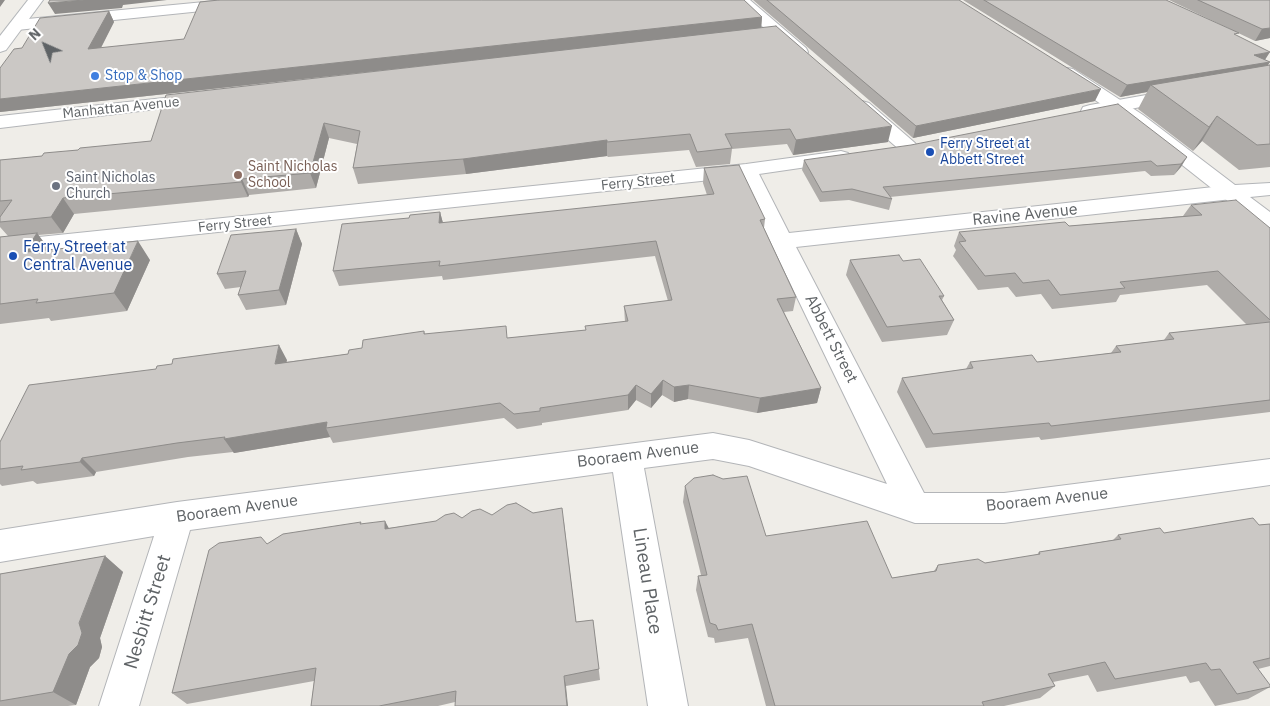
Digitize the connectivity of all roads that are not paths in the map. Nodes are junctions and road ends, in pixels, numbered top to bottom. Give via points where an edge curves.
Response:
1 (36, 0) edge
2 (270, 0) edge
3 (742, 0) edge
4 (17, 25) junction
5 (778, 33) junction
6 (754, 35) edge
7 (0, 47) edge
8 (814, 65) edge
9 (1054, 65) edge
10 (1203, 90) edge
11 (850, 97) edge
12 (214, 98) edge
13 (1118, 105) junction
14 (1068, 115) edge
15 (0, 122) edge
16 (746, 170) junction
17 (1270, 189) edge
18 (1232, 192) junction
19 (1270, 223) edge
20 (781, 241) junction
21 (0, 248) edge
22 (626, 457) junction
23 (1270, 472) edge
24 (915, 508) junction
25 (177, 517) junction
26 (0, 546) edge
27 (119, 706) edge
28 (668, 706) edge

1 - 4 street
2 - 4 street
3 - 5 street
4 - 7 street
5 - 6 street
5 - 8 street
9 - 13 street
10 - 13 street
11 - 16 street, Ferry Street via 917,145
12 - 15 street, Manhattan Avenue
13 - 14 street
13 - 18 street
16 - 20 street, Abbett Street
16 - 21 street, Ferry Street
17 - 18 street, Ravine Avenue
18 - 19 street
18 - 20 street, Ravine Avenue
20 - 24 street, Abbett Street
22 - 24 street, Booraem Avenue via 713,446 749,453
22 - 25 street, Booraem Avenue
22 - 28 street, Lineau Place
23 - 24 street, Booraem Avenue via 1004,508
25 - 26 street, Booraem Avenue
25 - 27 street, Nesbitt Street

